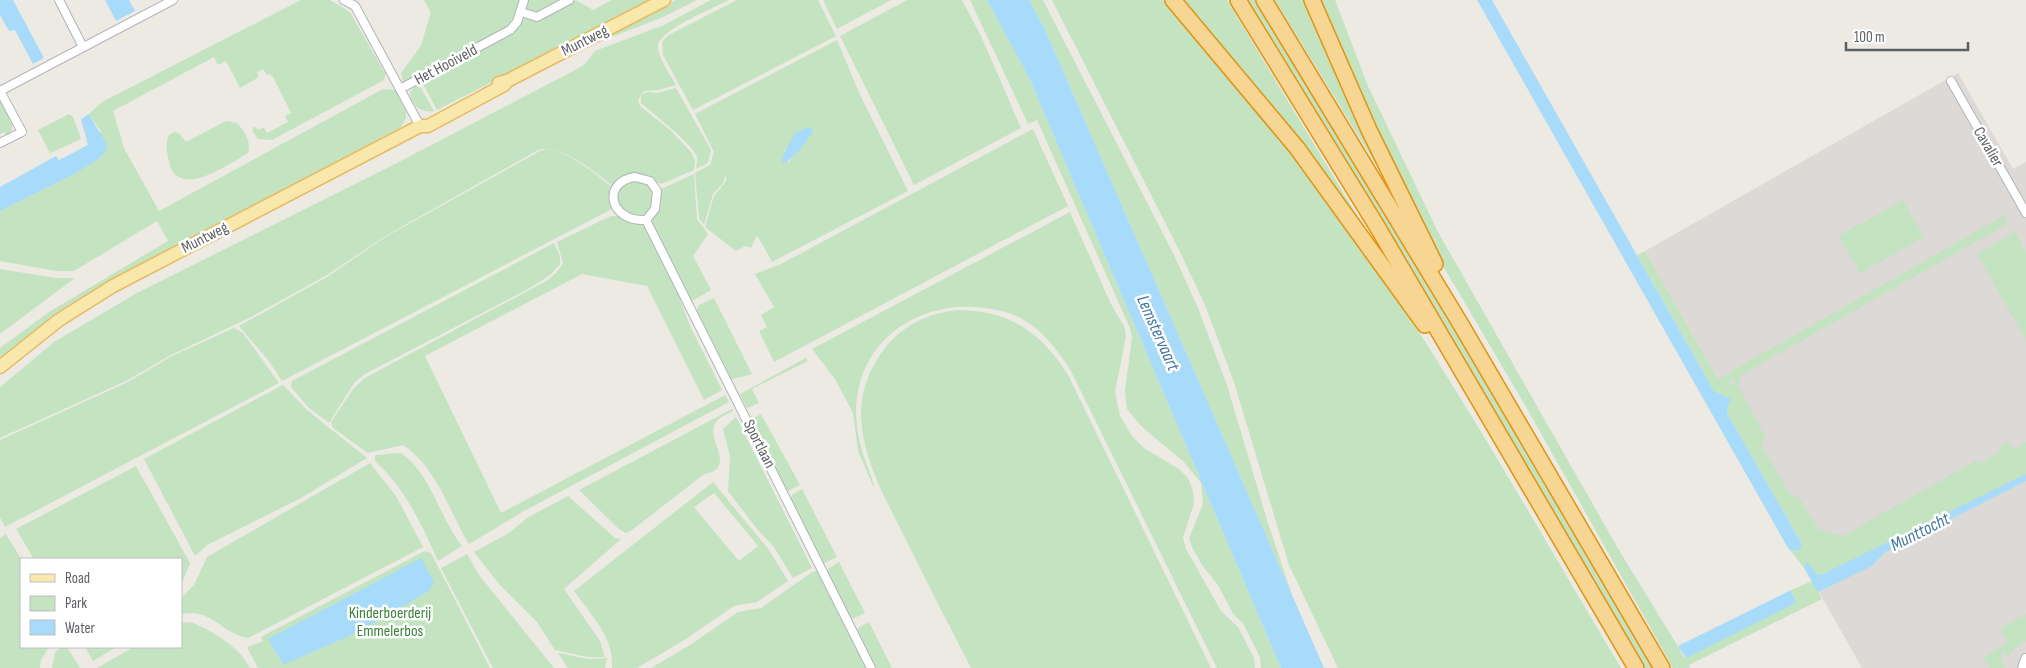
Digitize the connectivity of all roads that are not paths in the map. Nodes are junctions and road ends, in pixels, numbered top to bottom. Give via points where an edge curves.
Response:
1 (59, 0) edge
2 (173, 0) edge
3 (344, 0) edge
4 (524, 0) edge
5 (569, 0) edge
6 (664, 0) edge
7 (1173, 0) edge
8 (1238, 0) edge
9 (1264, 0) edge
10 (1312, 0) edge
11 (521, 12) junction
12 (83, 47) junction
13 (1951, 81) dead end
14 (400, 89) junction
15 (0, 91) edge
16 (420, 126) junction
17 (0, 144) edge
18 (2026, 213) edge
19 (646, 220) junction
20 (1460, 323) junction
21 (0, 367) edge
22 (1486, 409) junction
23 (872, 668) edge
24 (1636, 668) edge
25 (1662, 668) edge

1 - 12 street
2 - 12 street
3 - 14 street via 355,6
4 - 11 street, Het Hooiveld
5 - 11 street via 537,16
6 - 16 main road, Muntweg via 428,126
7 - 22 highway via 1279,124
8 - 22 highway
9 - 20 highway
10 - 20 highway via 1361,113 1425,242
11 - 14 street, Het Hooiveld via 516,25 507,33
12 - 15 street
13 - 18 street, Cavalier
14 - 16 street, Het Hooiveld
15 - 17 street via 22,132
16 - 21 main road, Muntweg via 113,286 59,320
19 - 19 street via 656,204 656,188 644,178 628,178 615,192 615,208 622,214
19 - 23 street, Sportlaan
20 - 25 highway
22 - 24 highway

